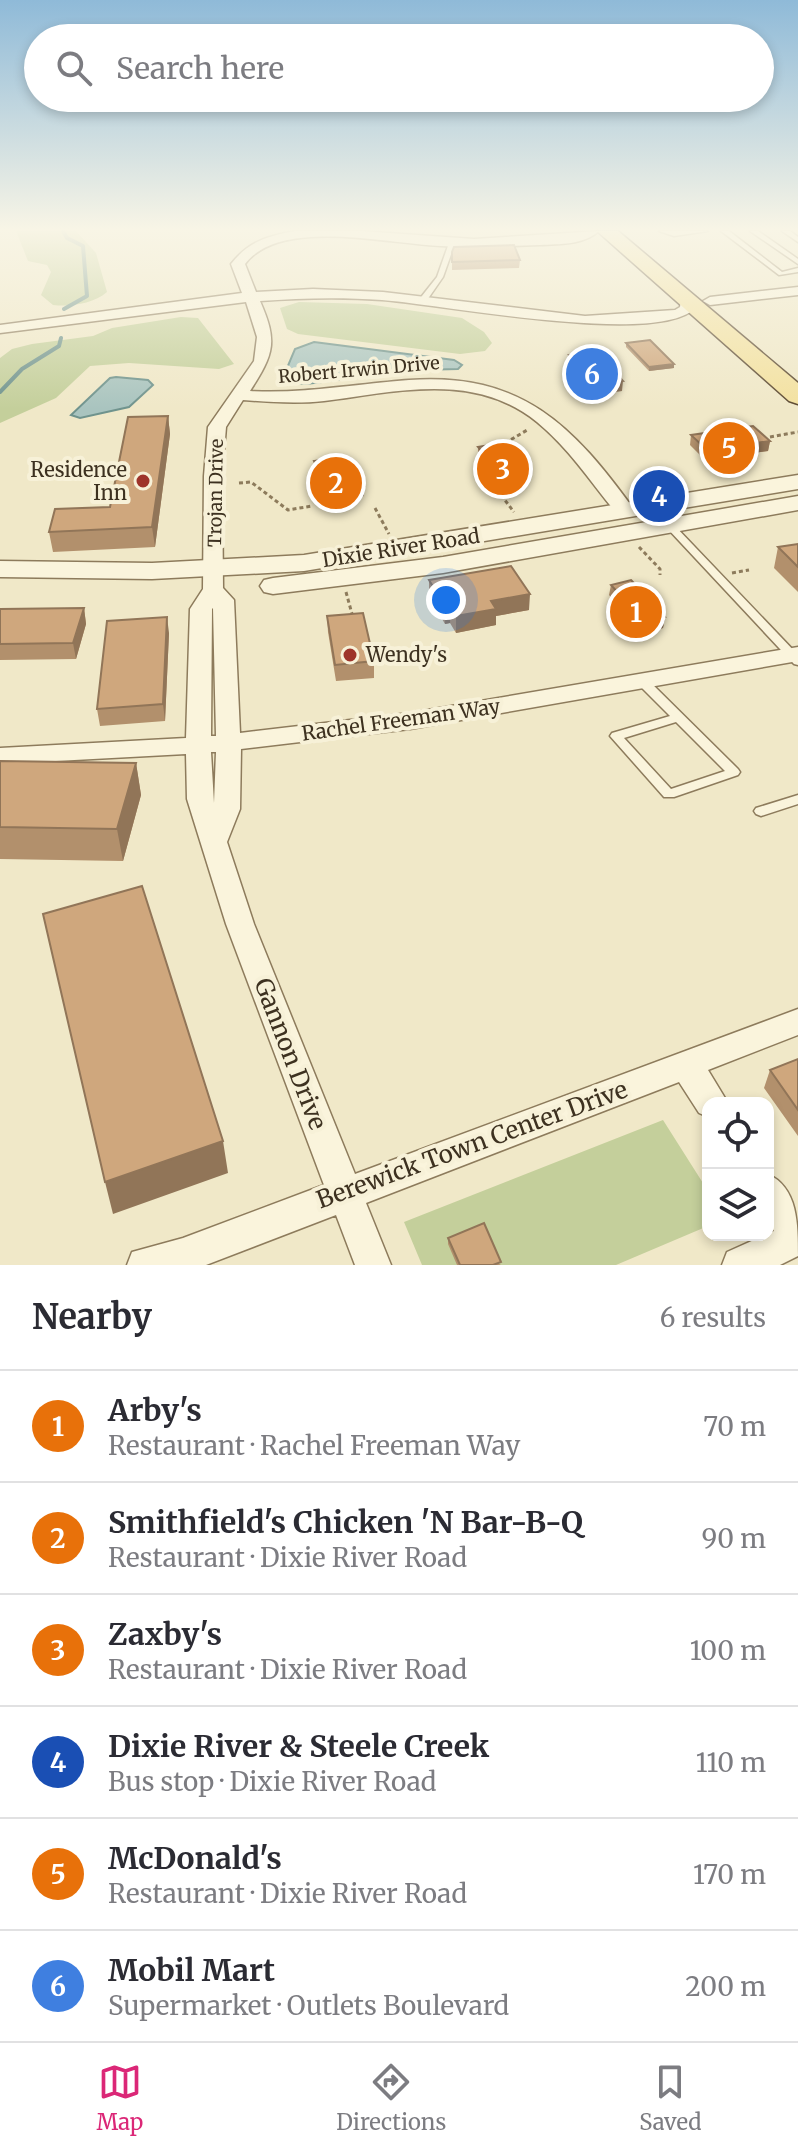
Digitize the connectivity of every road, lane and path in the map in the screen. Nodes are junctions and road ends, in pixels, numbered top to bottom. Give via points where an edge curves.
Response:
1 (247, 290) edge
2 (430, 290) edge
3 (680, 290) edge
4 (687, 290) edge
5 (798, 291) edge
6 (249, 296) junction
7 (422, 301) junction
8 (698, 301) junction
9 (486, 309) junction
10 (714, 326) junction
11 (0, 329) edge
12 (798, 369) edge
13 (238, 395) junction
14 (798, 396) edge
15 (536, 428) dead end
16 (798, 432) edge
17 (770, 437) edge
18 (505, 443) edge
19 (798, 482) edge
20 (239, 483) dead end
21 (501, 495) dead end
22 (798, 503) edge
23 (312, 506) dead end
24 (375, 508) dead end
25 (625, 511) junction
26 (517, 517) dead end
27 (670, 526) junction
28 (390, 537) dead end
29 (639, 547) dead end
30 (0, 569) edge
31 (749, 570) dead end
32 (726, 574) dead end
33 (660, 575) dead end
34 (214, 580) junction
35 (0, 588) edge
36 (345, 590) dead end
37 (352, 614) edge
38 (796, 657) edge
39 (642, 681) junction
40 (679, 717) junction
41 (228, 741) junction
42 (198, 744) junction
43 (0, 756) edge
44 (793, 801) edge
45 (761, 811) dead end
46 (798, 813) edge
47 (215, 840) junction
48 (798, 1022) edge
49 (687, 1066) junction
50 (707, 1097) edge
51 (343, 1193) junction
52 (774, 1199) edge
53 (798, 1237) edge
54 (145, 1265) edge
55 (373, 1265) edge
56 (740, 1265) edge

1 - 6 street, Trojan Drive
2 - 7 lane
3 - 8 main road
4 - 8 main road
5 - 8 street
6 - 7 street via 328,293
6 - 11 street
6 - 13 street, Trojan Drive via 266,351
7 - 9 street
8 - 9 street via 679,314 619,320
8 - 10 main road
8 - 12 main road
9 - 10 street via 593,325 693,320
10 - 14 main road
13 - 25 street, Robert Irwin Drive via 320,396 437,381 483,388 539,414
13 - 34 street, Trojan Drive via 217,427
15 - 18 path
16 - 17 path
19 - 25 street, Dixie River Road
20 - 23 path via 251,482 288,510
21 - 26 path
22 - 27 street, Dixie River Road
24 - 28 path
25 - 34 street, Dixie River Road
27 - 34 street, Dixie River Road via 318,581
27 - 38 lane
29 - 33 path
30 - 34 street, Dixie River Road
31 - 32 path
34 - 35 street, Dixie River Road via 89,591
34 - 41 street via 223,600
34 - 42 street, Gannon Drive via 201,609
36 - 37 path
38 - 39 street, Rachel Freeman Way
39 - 40 lane
39 - 41 street, Rachel Freeman Way via 408,721
40 - 40 lane via 712,750 734,772 669,794 616,736
41 - 42 street, Rachel Freeman Way
41 - 47 street via 227,809
42 - 43 street, Rachel Freeman Way
42 - 47 street, Gannon Drive via 200,799
44 - 45 lane
44 - 46 lane
47 - 51 street, Gannon Drive via 230,897
48 - 49 street, Berewick Town Center Drive
49 - 50 street
49 - 51 street, Berewick Town Center Drive
51 - 54 street, Berewick Town Center Drive via 183,1256
51 - 55 street, Gannon Drive
52 - 53 street
53 - 56 street

